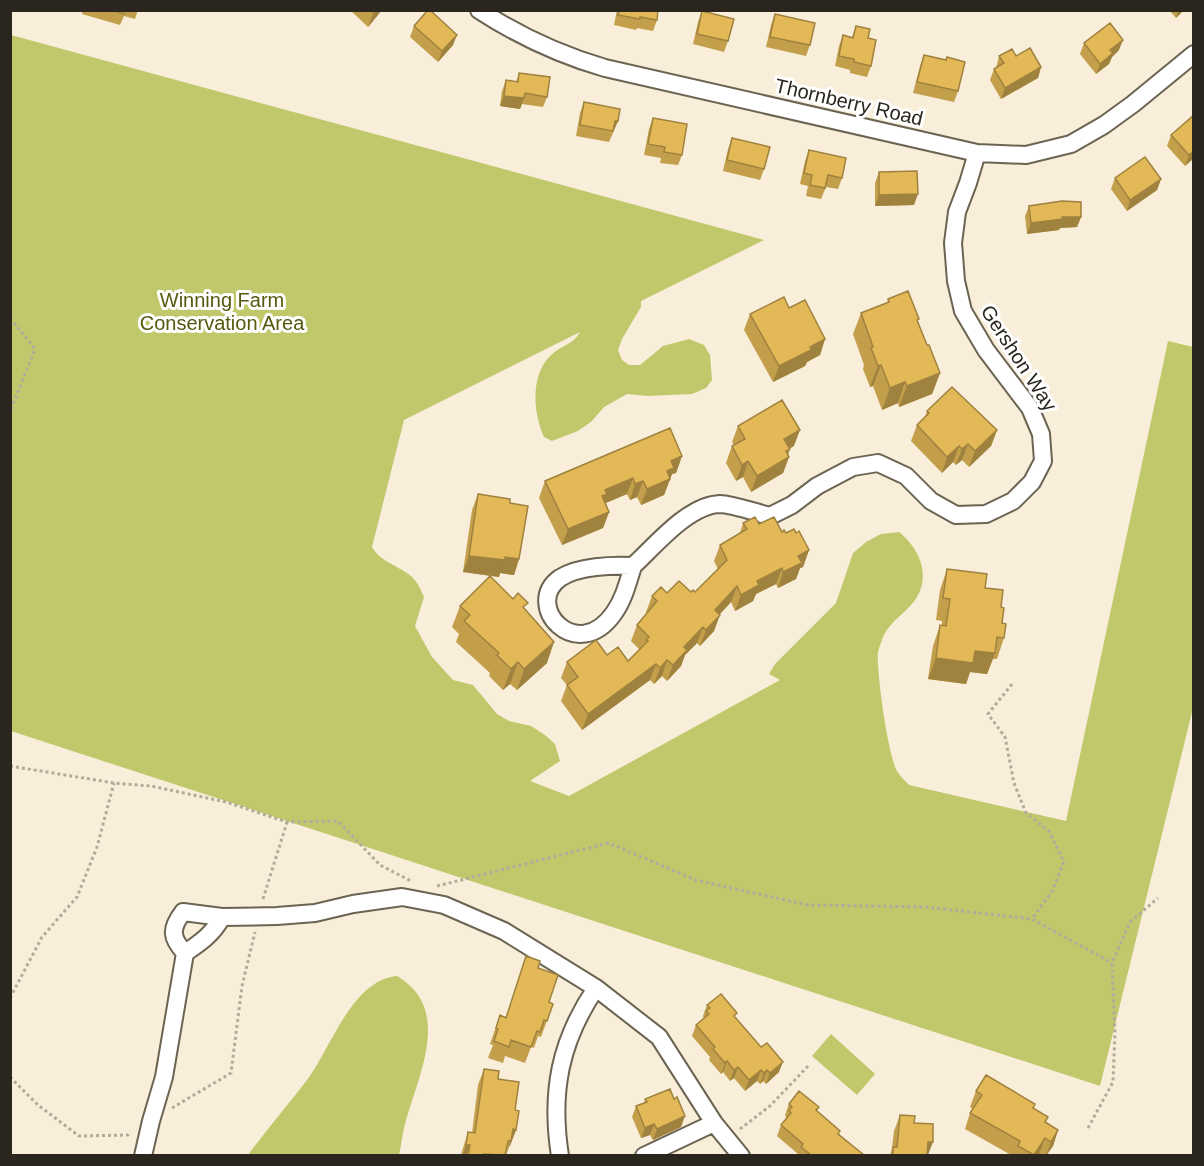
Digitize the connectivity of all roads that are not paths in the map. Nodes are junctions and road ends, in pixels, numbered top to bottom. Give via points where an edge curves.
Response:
1 (479, 10) edge
2 (497, 16) edge
3 (1194, 54) edge
4 (977, 153) junction
5 (633, 566) junction
6 (222, 917) junction
7 (185, 953) junction
8 (596, 988) junction
9 (714, 1123) junction
10 (143, 1155) edge
11 (560, 1155) edge
12 (644, 1155) edge
13 (741, 1155) edge

1 - 2 street, Thornberry Road
2 - 4 street, Thornberry Road via 514,32 571,58 605,68
3 - 4 street, Thornberry Road via 1133,104 1071,144 1026,155
4 - 5 street, Gershon Way via 957,212 953,243 956,281 963,311 986,350 1030,408 1041,434 1042,461 1032,482 1013,501 986,514 956,515 931,501 906,476 878,463 853,467 770,516 720,504 696,511
5 - 5 street, Gershon Way via 573,572 558,579 547,597 549,613 557,625 570,633 586,635 599,628 623,598
6 - 7 street via 204,940
6 - 7 street via 183,912 173,933
6 - 8 street via 315,913 402,897 444,905 504,931
7 - 10 street via 164,1077
8 - 9 street via 659,1037
8 - 11 street via 579,1012 560,1067 556,1110
9 - 12 street
9 - 13 street

